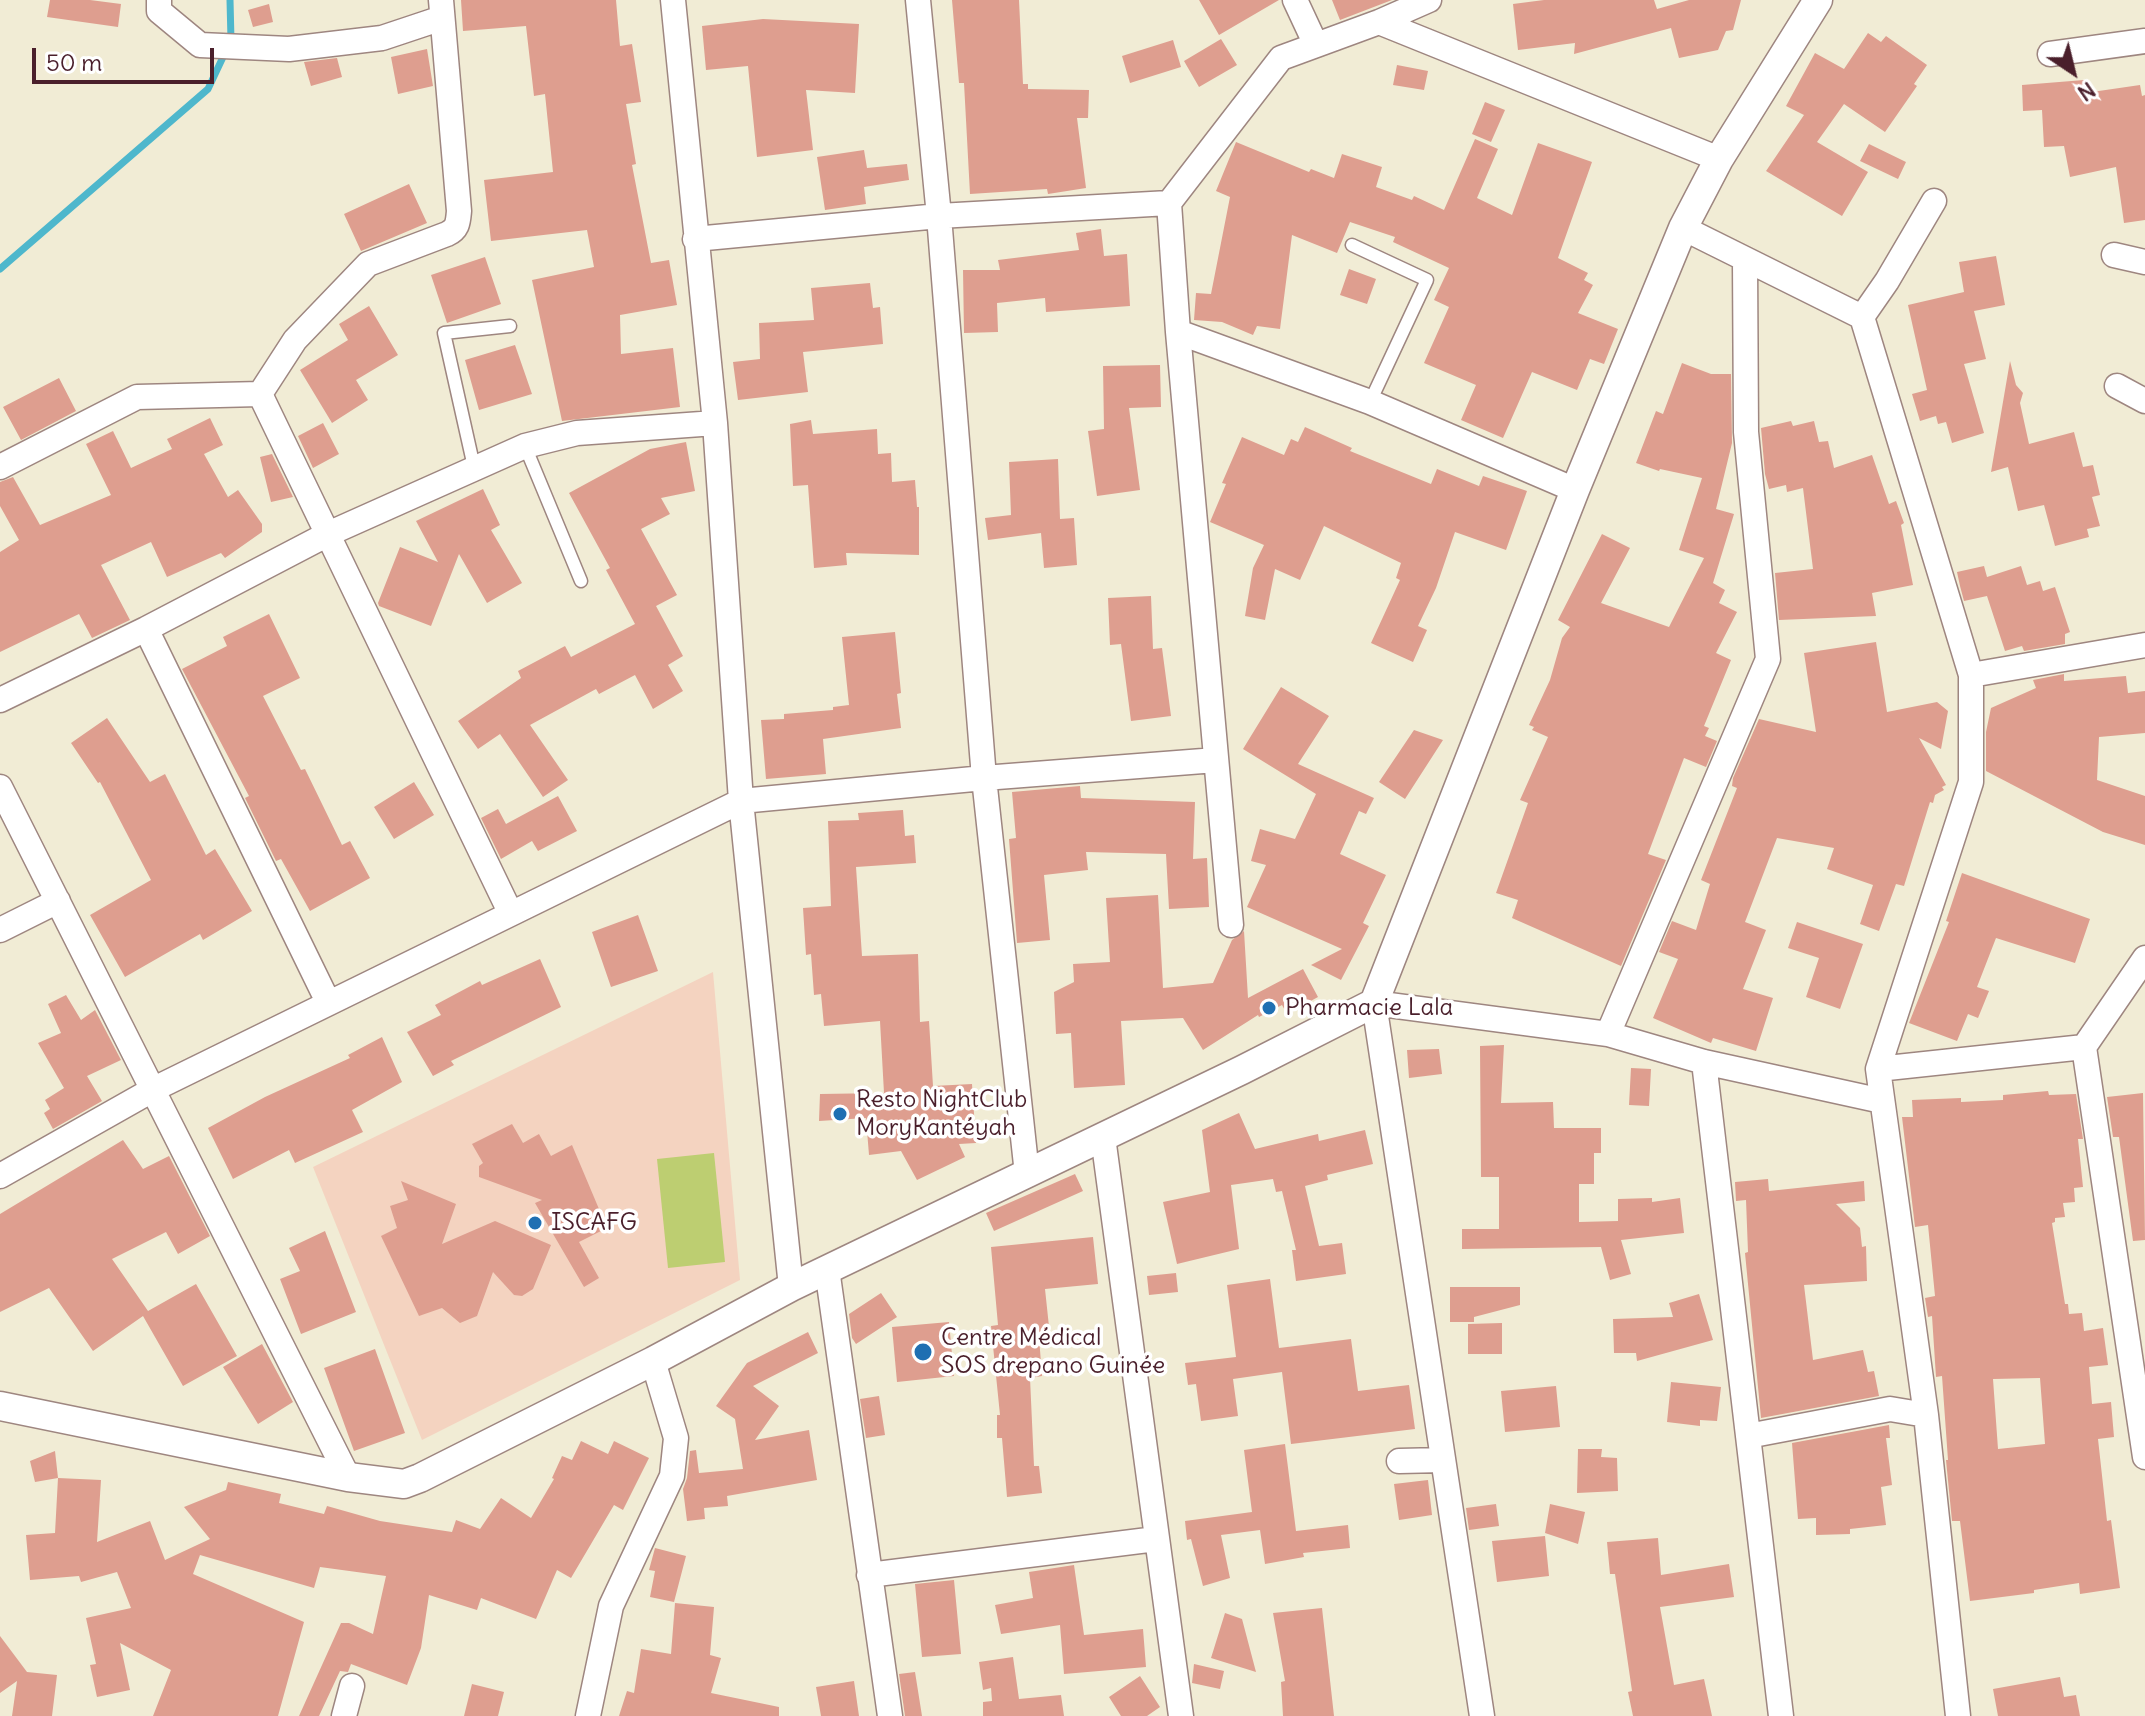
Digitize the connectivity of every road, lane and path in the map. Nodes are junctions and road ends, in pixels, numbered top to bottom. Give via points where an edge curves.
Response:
1 (159, 0) edge
2 (673, 0) edge
3 (918, 0) edge
4 (1295, 0) edge
5 (1429, 0) edge
6 (1818, 0) edge
7 (441, 9) edge
8 (1379, 22) junction
9 (2145, 41) edge
10 (1316, 45) junction
11 (2050, 54) dead end
12 (1719, 159) junction
13 (1934, 201) dead end
14 (1169, 203) junction
15 (939, 216) junction
16 (1683, 228) junction
17 (695, 239) junction
18 (1352, 245) dead end
19 (2114, 255) dead end
20 (1745, 261) junction
21 (2145, 262) edge
22 (1862, 317) junction
23 (510, 326) dead end
24 (1178, 332) junction
25 (2117, 386) dead end
26 (260, 394) junction
27 (2145, 401) edge
28 (1370, 402) junction
29 (715, 423) junction
30 (525, 446) junction
31 (0, 467) edge
32 (474, 467) junction
33 (1575, 490) junction
34 (328, 534) junction
35 (581, 581) dead end
36 (146, 629) junction
37 (2145, 645) edge
38 (1971, 675) junction
39 (0, 700) edge
40 (1216, 760) junction
41 (984, 778) junction
42 (0, 787) edge
43 (741, 801) junction
44 (58, 901) junction
45 (510, 912) junction
46 (1231, 925) dead end
47 (0, 930) edge
48 (2145, 958) edge
49 (328, 1002) junction
50 (1374, 1003) junction
51 (1608, 1034) junction
52 (2084, 1047) junction
53 (1704, 1062) junction
54 (1878, 1069) junction
55 (154, 1089) junction
56 (1882, 1101) junction
57 (1103, 1137) junction
58 (1027, 1174) junction
59 (0, 1176) edge
60 (827, 1269) junction
61 (791, 1287) junction
62 (653, 1361) junction
63 (0, 1406) edge
64 (1926, 1415) junction
65 (1748, 1436) junction
66 (2145, 1457) edge
67 (1443, 1460) junction
68 (1399, 1461) dead end
69 (348, 1477) junction
70 (1156, 1539) junction
71 (869, 1575) junction
72 (352, 1686) dead end
73 (344, 1716) edge
74 (588, 1716) edge
75 (890, 1716) edge
76 (1181, 1716) edge
77 (1482, 1716) edge
78 (1781, 1716) edge
79 (1958, 1716) edge

1 - 7 street via 159,11 200,45 219,47 289,49 382,38
2 - 17 street
3 - 15 street
4 - 10 street
5 - 8 street
6 - 12 street
7 - 26 street via 458,225 368,264 295,340
8 - 10 street
8 - 12 street
9 - 11 street
10 - 14 street via 1281,58
12 - 16 street
13 - 22 street
14 - 15 street
14 - 24 street
15 - 17 street
15 - 41 street
16 - 20 street
16 - 33 street
17 - 29 street
18 - 28 lane via 1427,280
19 - 21 street
20 - 22 street
20 - 51 street via 1746,432 1768,659
22 - 38 street
23 - 32 lane via 444,333
24 - 28 street
24 - 40 street
25 - 27 street
26 - 31 street via 137,397
26 - 34 street
28 - 33 street
29 - 30 street via 577,433
29 - 43 street
30 - 32 street
30 - 35 lane
32 - 34 street
33 - 50 street
34 - 36 street
34 - 45 street
36 - 39 street
36 - 49 street
37 - 38 street
38 - 54 street via 1971,782
40 - 41 street
40 - 46 street
41 - 43 street
41 - 58 street
42 - 44 street
43 - 45 street
43 - 61 street
44 - 47 street
44 - 55 street
45 - 49 street
48 - 52 street
49 - 55 street
50 - 51 street
50 - 57 street
50 - 67 street
51 - 53 street
52 - 54 street
52 - 66 street
53 - 56 street
53 - 65 street
54 - 56 street
55 - 59 street
55 - 69 street
56 - 64 street
57 - 58 street
57 - 70 street
58 - 60 street
60 - 61 street
60 - 71 street
61 - 62 street
62 - 69 street via 420,1478 404,1484
62 - 74 street via 676,1438 672,1476 611,1606
63 - 69 street
64 - 65 street via 1890,1409
64 - 79 street
65 - 78 street
67 - 68 street
67 - 77 street
70 - 71 street
70 - 76 street
71 - 75 street
72 - 73 street

